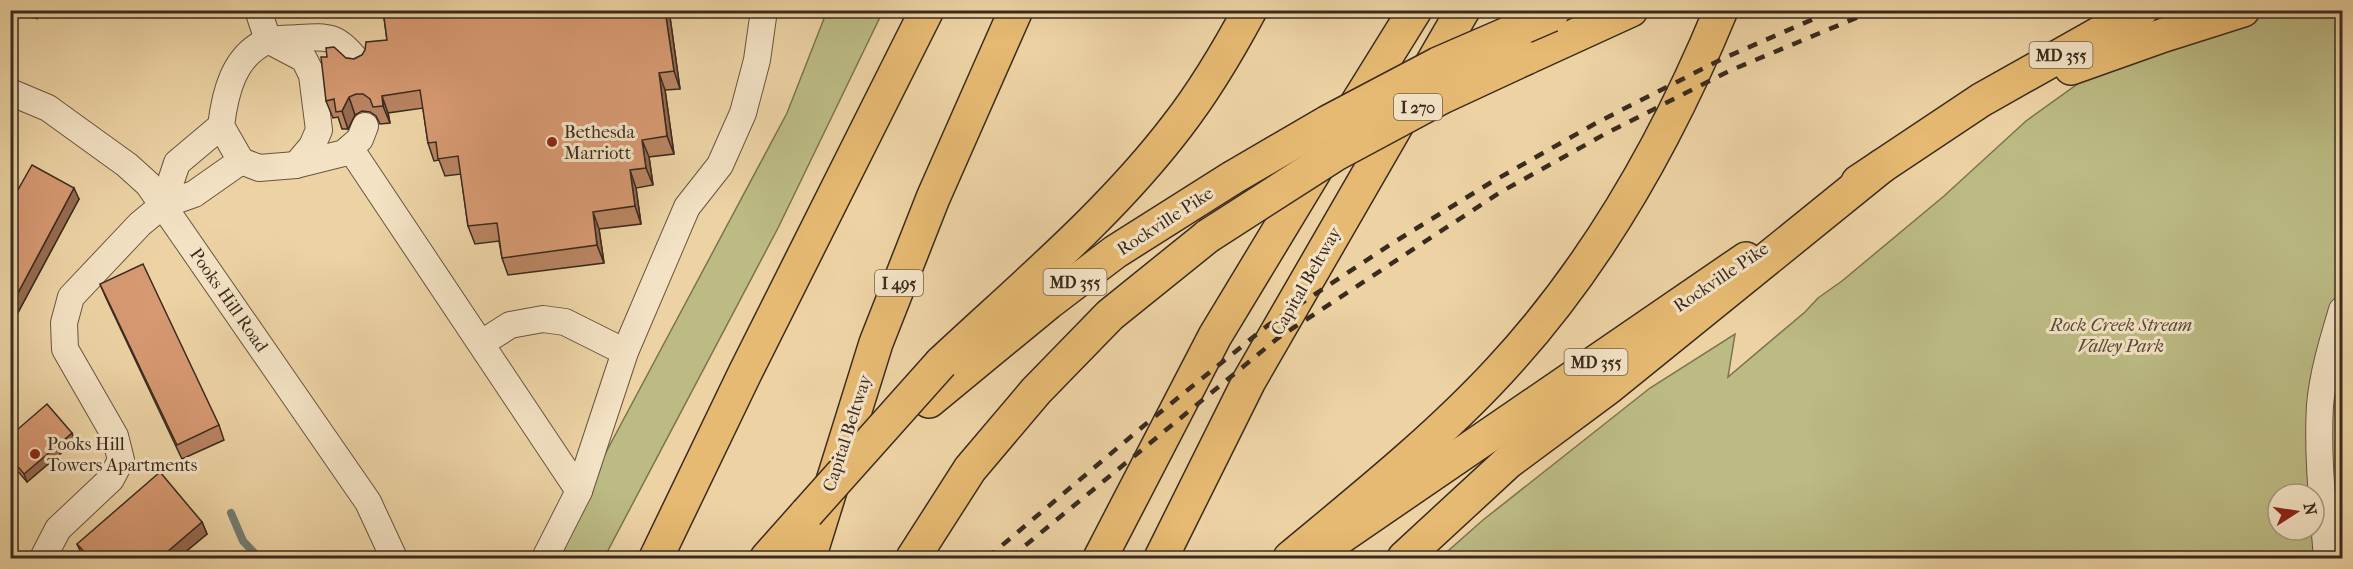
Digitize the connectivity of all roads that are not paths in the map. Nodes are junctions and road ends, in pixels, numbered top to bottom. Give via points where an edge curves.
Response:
1 (258, 10) edge
2 (764, 10) edge
3 (927, 10) edge
4 (1250, 10) edge
5 (1415, 10) edge
6 (1463, 10) edge
7 (1484, 10) edge
8 (1631, 10) edge
9 (1721, 10) edge
10 (2141, 10) edge
11 (2243, 10) edge
12 (1016, 13) edge
13 (1557, 13) edge
14 (268, 40) junction
15 (358, 62) edge
16 (10, 92) edge
17 (1982, 100) junction
18 (220, 126) junction
19 (365, 126) dead end
20 (350, 148) junction
21 (242, 161) junction
22 (296, 165) junction
23 (1882, 166) junction
24 (1352, 202) junction
25 (164, 205) junction
26 (2343, 310) edge
27 (482, 344) junction
28 (625, 352) junction
29 (579, 490) junction
30 (807, 513) junction
31 (43, 558) edge
32 (394, 558) edge
33 (545, 558) edge
34 (656, 558) edge
35 (767, 558) edge
36 (809, 558) edge
37 (913, 558) edge
38 (1100, 558) edge
39 (1161, 558) edge
40 (1290, 558) edge
41 (1310, 558) edge
42 (1404, 558) edge
43 (2327, 558) edge

1 - 14 street
2 - 28 street via 757,60 742,113 720,165 687,207
3 - 34 main road
4 - 30 main road, bridge via 1220,66 1183,118 1123,189 941,363
5 - 38 main road via 1215,336
6 - 24 main road, Capital Beltway
7 - 24 main road, I 270
8 - 37 main road, bridge via 1442,97 1334,155 1209,236 1110,315 1036,391 970,469
9 - 40 main road via 1655,152 1609,229 1549,313 1434,437
10 - 17 main road, Rockville Pike / MD 355
11 - 17 main road
12 - 36 main road, Capital Beltway / I 495 via 933,198 876,343
13 - 30 main road, Rockville Pike / MD 355, bridge via 1438,64 1328,122 1115,252 929,400
14 - 15 street via 325,36 345,46
14 - 18 street via 249,51 235,71
14 - 22 street via 304,59 312,75 319,130
16 - 25 street, Pooks Hill Road via 48,108 127,165
17 - 23 main road, Rockville Pike / MD 355
18 - 21 street
18 - 25 street via 177,163
19 - 20 street via 360,139
20 - 22 street
20 - 27 street
21 - 22 street via 259,168
21 - 25 street via 194,194
23 - 41 main road, Rockville Pike / MD 355
23 - 42 main road via 1609,387 1508,462
24 - 39 main road, Capital Beltway via 1249,381
25 - 31 street via 140,224 71,297 64,323 65,349 114,436 121,460 111,479 58,529
25 - 32 street, Pooks Hill Road via 368,502
26 - 43 street via 2320,404 2320,471
27 - 28 street via 510,325 543,319 565,322
27 - 29 street
28 - 29 street
29 - 33 street
30 - 35 main road, Rockville Pike / MD 355

